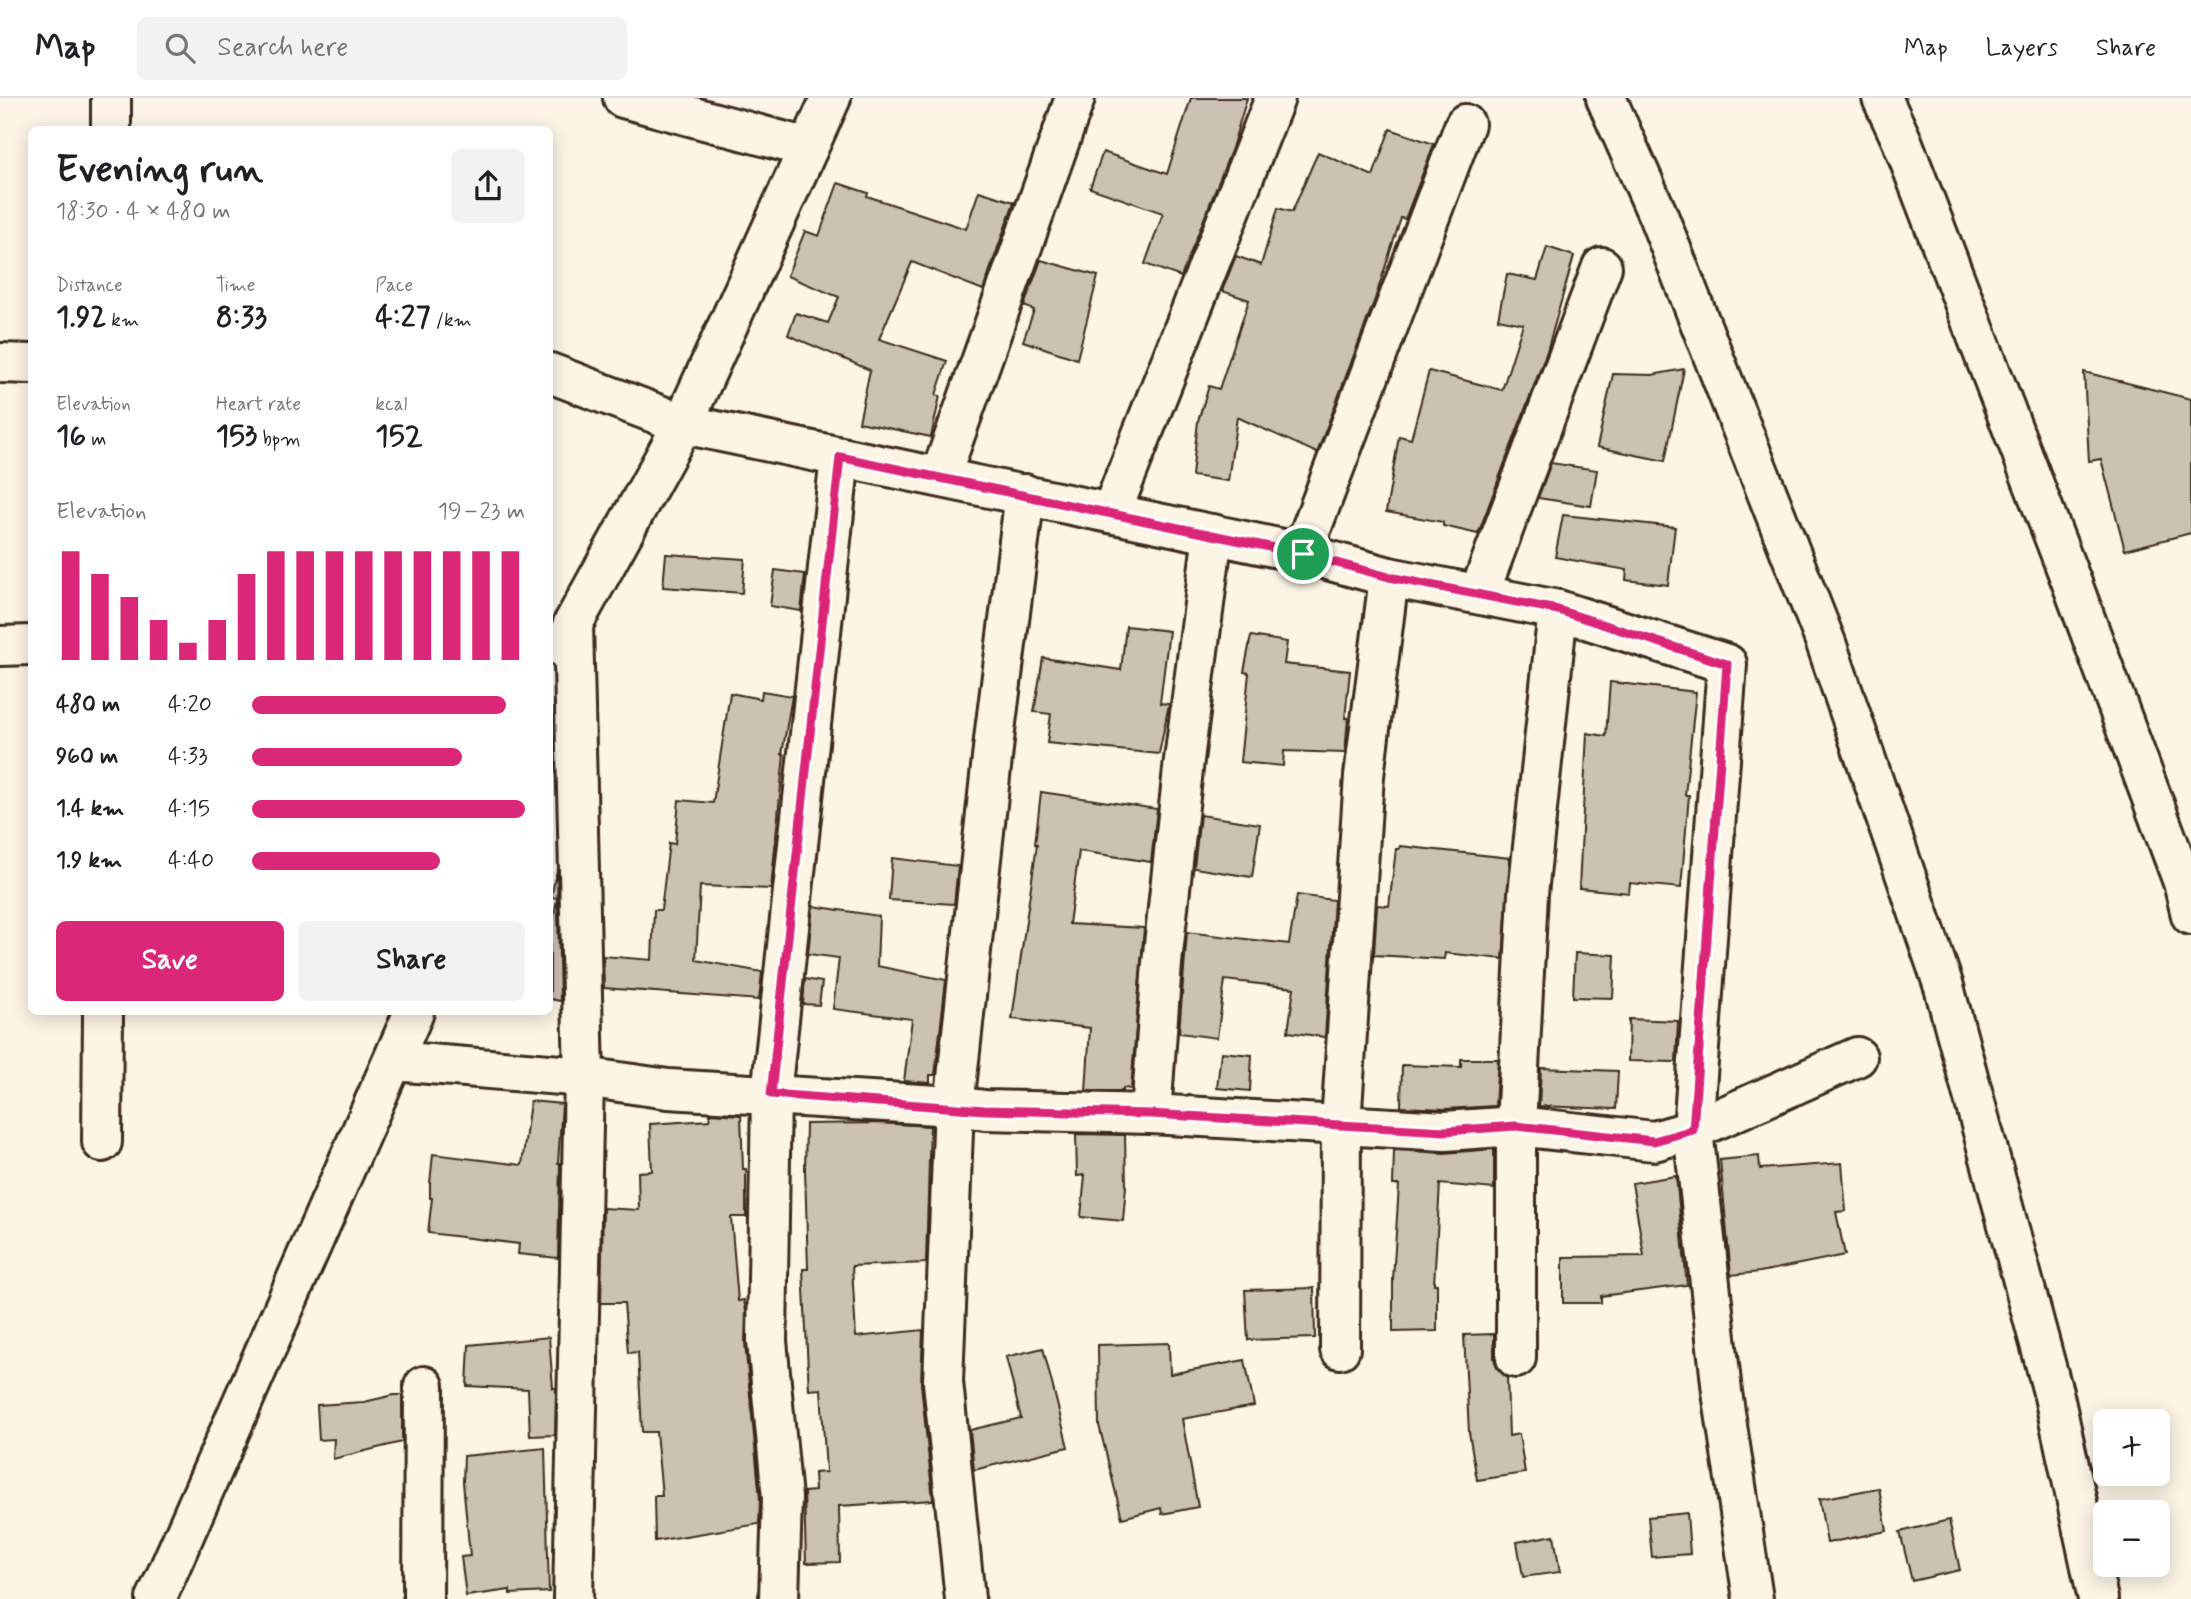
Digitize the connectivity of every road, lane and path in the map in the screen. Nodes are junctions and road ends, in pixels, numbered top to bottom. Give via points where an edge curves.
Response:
1 (111, 98) edge
2 (623, 98) edge
3 (831, 98) edge
4 (1075, 98) edge
5 (1275, 98) edge
6 (1606, 98) edge
7 (1882, 98) edge
8 (1465, 124) dead end
9 (111, 126) edge
10 (808, 148) junction
11 (1602, 267) dead end
12 (0, 363) edge
13 (28, 363) edge
14 (553, 374) edge
15 (683, 424) junction
16 (840, 457) junction
17 (940, 477) junction
18 (1024, 494) junction
19 (1111, 513) junction
20 (1213, 534) junction
21 (1303, 554) junction
22 (1389, 577) junction
23 (1479, 594) junction
24 (1558, 610) junction
25 (573, 624) junction
26 (28, 645) edge
27 (0, 646) edge
28 (553, 674) edge
29 (2191, 915) edge
30 (103, 1015) edge
31 (413, 1015) edge
32 (1857, 1058) dead end
33 (394, 1061) junction
34 (584, 1077) junction
35 (771, 1094) junction
36 (954, 1106) junction
37 (1151, 1114) junction
38 (1340, 1124) junction
39 (1516, 1126) junction
40 (1693, 1130) junction
41 (102, 1142) dead end
42 (1340, 1349) dead end
43 (1516, 1358) dead end
44 (424, 1386) dead end
45 (156, 1599) edge
46 (423, 1599) edge
47 (572, 1599) edge
48 (779, 1599) edge
49 (965, 1599) edge
50 (1753, 1599) edge
51 (2098, 1599) edge

1 - 9 street
2 - 10 street
3 - 10 street
4 - 17 street
5 - 19 street
6 - 51 street via 1657,213 1826,643 1944,987 2054,1396
7 - 29 street via 2073,586 2183,882
8 - 21 street
10 - 15 street
11 - 23 street
12 - 13 street
14 - 15 street
15 - 16 street
15 - 25 street
16 - 17 street
16 - 35 street
17 - 18 street
18 - 19 street
18 - 36 street
19 - 20 street
20 - 21 street
20 - 37 street via 1163,949
21 - 22 street
22 - 23 street
22 - 38 street via 1364,776
23 - 24 street
24 - 39 street via 1528,894
24 - 40 street via 1727,664
25 - 28 street
25 - 34 street
26 - 27 street
30 - 41 street
31 - 33 street
32 - 40 street
33 - 34 street
33 - 45 street
34 - 35 street via 668,1089
34 - 47 street
35 - 36 street
35 - 48 street via 767,1341 782,1498
36 - 37 street
36 - 49 street via 943,1382
37 - 38 street
38 - 39 street via 1445,1131
38 - 42 street
39 - 40 street via 1654,1141
39 - 43 street
40 - 50 street via 1722,1392
44 - 46 street

